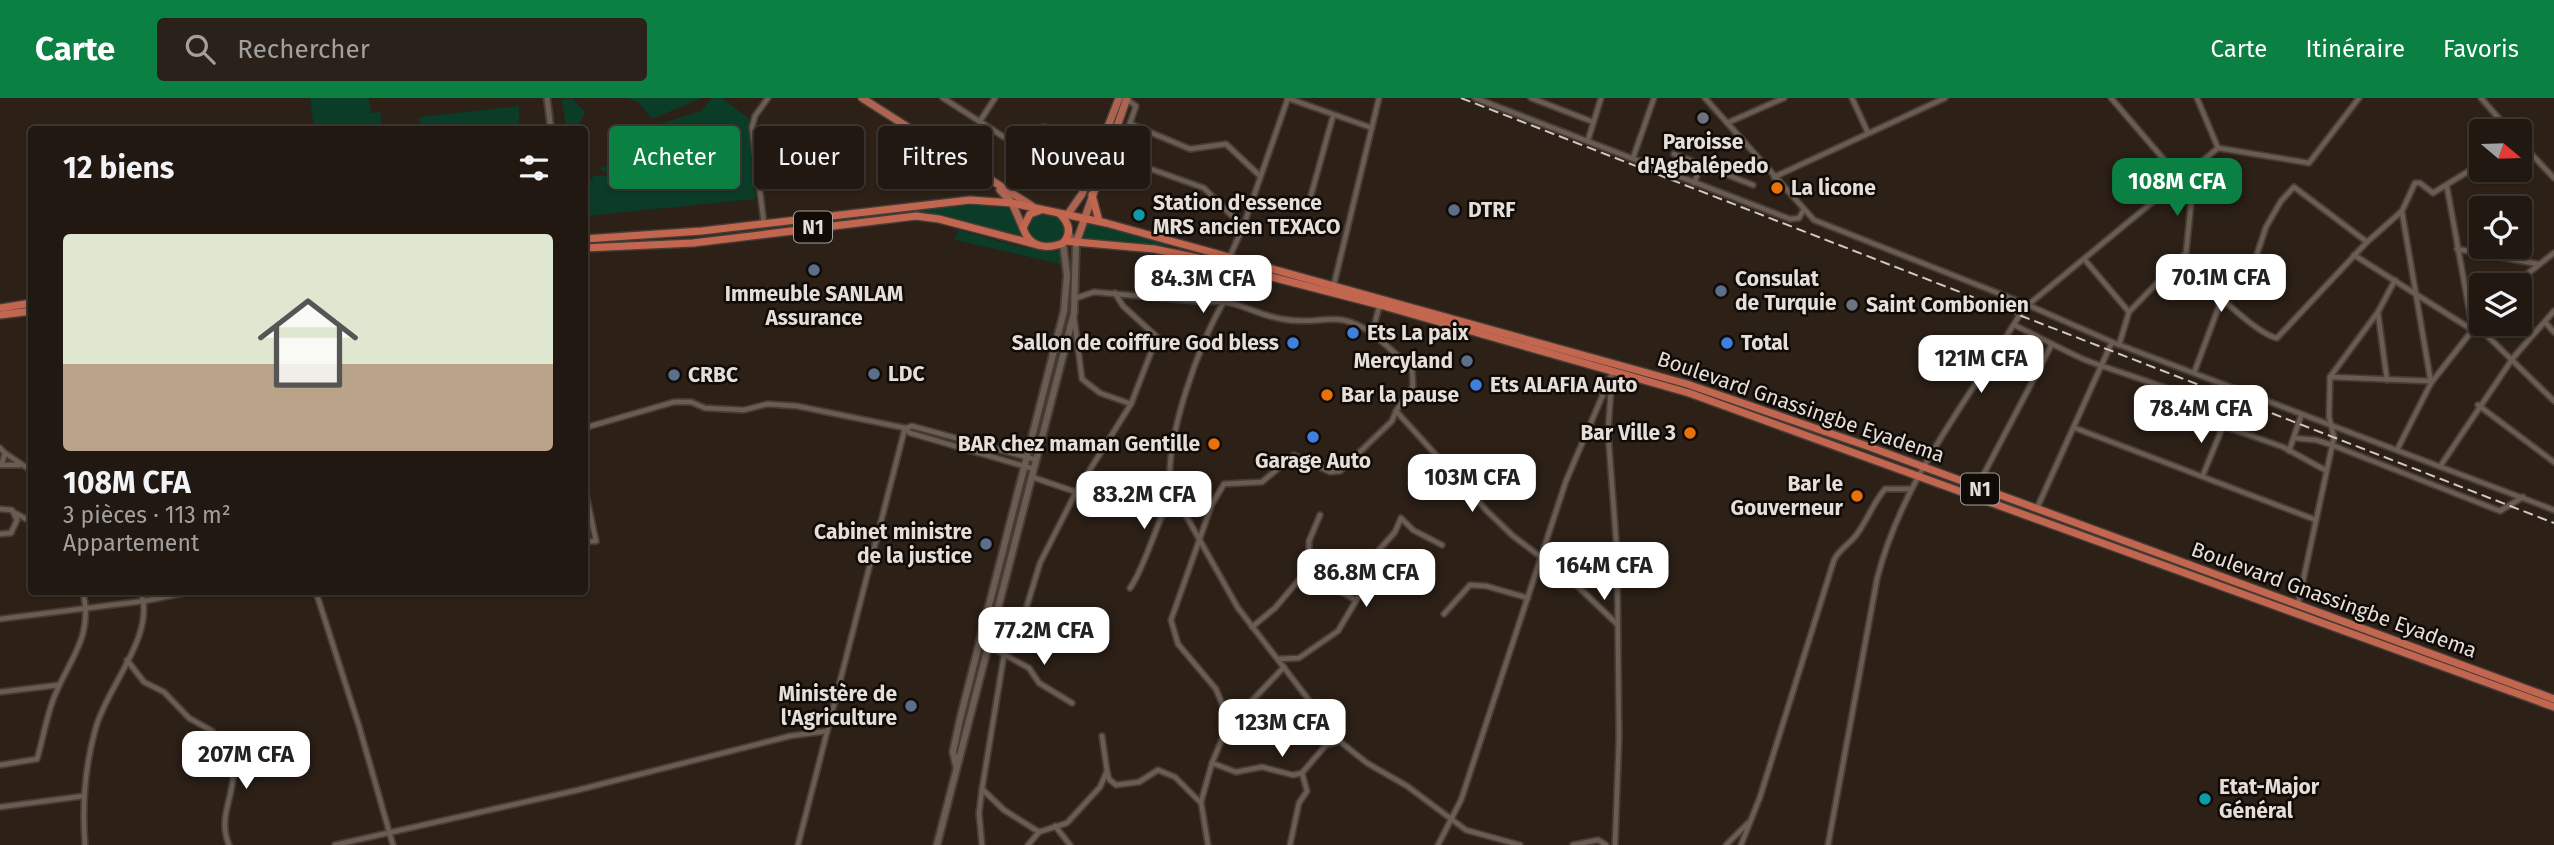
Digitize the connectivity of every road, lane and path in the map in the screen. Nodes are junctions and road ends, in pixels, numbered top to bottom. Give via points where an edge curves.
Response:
1 (547, 98) edge
2 (768, 98) edge
3 (862, 98) edge
4 (943, 98) edge
5 (995, 98) edge
6 (1119, 98) edge
7 (1126, 98) edge
8 (1141, 98) edge
9 (1287, 98) edge
10 (1379, 98) edge
11 (1475, 98) edge
12 (1531, 98) edge
13 (1601, 98) edge
14 (1654, 98) edge
15 (1705, 98) edge
16 (1782, 98) edge
17 (1852, 98) edge
18 (1945, 98) edge
19 (2111, 98) edge
20 (2197, 98) edge
21 (2360, 98) edge
22 (2481, 98) edge
23 (1136, 106) junction
24 (1333, 116) junction
25 (2499, 119) edge
26 (980, 121) junction
27 (1130, 122) junction
28 (1593, 122) junction
29 (1727, 124) junction
30 (550, 126) edge
31 (905, 126) edge
32 (1110, 126) edge
33 (1113, 126) edge
34 (1372, 128) junction
35 (1868, 133) junction
36 (1006, 138) edge
37 (1588, 140) junction
38 (2218, 148) junction
39 (1674, 154) dead end
40 (2532, 155) edge
41 (1633, 158) junction
42 (1701, 165) junction
43 (2469, 172) edge
44 (1259, 175) junction
45 (1774, 177) junction
46 (2179, 177) junction
47 (2554, 178) edge
48 (992, 182) joint
49 (1694, 183) junction
50 (1753, 184) dead end
51 (2447, 187) junction
52 (1084, 189) edge
53 (1093, 189) edge
54 (1092, 195) junction
55 (1012, 203) junction
56 (1033, 206) junction
57 (1308, 206) dead end
58 (1045, 210) junction
59 (1803, 211) junction
60 (2402, 211) junction
61 (1064, 214) junction
62 (1084, 218) junction
63 (1099, 221) junction
64 (764, 224) junction
65 (1243, 227) junction
66 (1023, 228) junction
67 (588, 237) edge
68 (1065, 239) junction
69 (2367, 242) junction
70 (1076, 243) junction
71 (1038, 245) junction
72 (588, 248) edge
73 (2458, 249) junction
74 (2554, 253) edge
75 (1229, 255) junction
76 (2354, 255) junction
77 (2085, 260) junction
78 (2182, 260) junction
79 (2538, 264) junction
80 (1226, 265) junction
81 (1250, 271) junction
82 (1067, 273) junction
83 (1076, 273) junction
84 (2527, 273) edge
85 (2395, 280) junction
86 (1334, 284) junction
87 (2416, 292) junction
88 (1115, 293) junction
89 (1076, 298) junction
90 (2222, 298) junction
91 (1225, 299) junction
92 (1381, 301) junction
93 (28, 304) edge
94 (2028, 304) junction
95 (0, 308) edge
96 (2554, 311) edge
97 (28, 312) edge
98 (2129, 312) junction
99 (2378, 312) junction
100 (1073, 313) junction
101 (0, 315) edge
102 (2469, 316) edge
103 (2545, 322) junction
104 (2014, 325) junction
105 (2469, 325) edge
106 (2469, 331) edge
107 (2554, 332) edge
108 (1372, 333) junction
109 (2484, 336) edge
110 (2112, 342) junction
111 (2052, 344) junction
112 (2119, 345) junction
113 (2512, 358) junction
114 (1614, 367) junction
115 (2103, 367) junction
116 (2194, 373) junction
117 (2330, 377) junction
118 (2387, 380) junction
119 (2430, 382) junction
120 (2554, 401) edge
121 (1131, 404) junction
122 (2479, 405) junction
123 (1396, 411) junction
124 (2301, 416) junction
125 (2223, 426) junction
126 (588, 427) edge
127 (2333, 427) junction
128 (905, 428) junction
129 (2075, 428) junction
130 (2294, 438) junction
131 (2332, 445) junction
132 (0, 448) edge
133 (2397, 450) junction
134 (2289, 451) junction
135 (5, 453) junction
136 (1028, 457) junction
137 (1037, 460) junction
138 (2554, 462) edge
139 (1, 464) edge
140 (21, 465) junction
141 (2441, 465) junction
142 (1025, 466) junction
143 (28, 469) edge
144 (1034, 469) junction
145 (2325, 470) junction
146 (1921, 471) junction
147 (2203, 475) junction
148 (1032, 477) junction
149 (1976, 488) junction
150 (1909, 489) junction
151 (1076, 492) junction
152 (1174, 495) junction
153 (2523, 497) junction
154 (588, 504) edge
155 (0, 509) edge
156 (2036, 509) junction
157 (2554, 510) edge
158 (14, 513) junction
159 (1320, 516) dead end
160 (28, 520) edge
161 (2316, 520) junction
162 (1, 535) edge
163 (1199, 540) junction
164 (588, 542) edge
165 (1442, 545) dead end
166 (1542, 555) junction
167 (1309, 568) junction
168 (1130, 588) dead end
169 (84, 595) edge
170 (142, 595) edge
171 (175, 595) edge
172 (317, 595) edge
173 (1528, 598) junction
174 (1356, 600) junction
175 (144, 601) junction
176 (2298, 605) junction
177 (87, 609) junction
178 (1444, 614) dead end
179 (0, 619) edge
180 (1618, 624) junction
181 (1252, 627) junction
182 (989, 646) junction
183 (1004, 655) junction
184 (1277, 659) junction
185 (127, 660) junction
186 (1283, 667) junction
187 (59, 685) junction
188 (0, 692) edge
189 (2554, 699) edge
190 (1072, 703) dead end
191 (2554, 707) edge
192 (1227, 727) junction
193 (827, 731) junction
194 (212, 732) dead end
195 (1102, 736) dead end
196 (1340, 741) junction
197 (228, 746) dead end
198 (1212, 763) junction
199 (0, 765) edge
200 (957, 767) junction
201 (1107, 771) junction
202 (1302, 773) junction
203 (982, 789) junction
204 (84, 796) junction
205 (1201, 802) junction
206 (0, 807) edge
207 (1451, 819) junction
208 (1751, 820) junction
209 (1055, 826) junction
210 (1039, 832) junction
211 (388, 833) junction
212 (85, 845) edge
213 (229, 845) edge
214 (335, 845) edge
215 (393, 845) edge
216 (798, 845) edge
217 (937, 845) edge
218 (982, 845) edge
219 (1028, 845) edge
220 (1070, 845) edge
221 (1208, 845) edge
222 (1290, 845) edge
223 (1438, 845) edge
224 (1520, 845) edge
225 (1573, 845) edge
226 (1606, 845) edge
227 (1615, 845) edge
228 (1726, 845) edge
229 (1741, 845) edge
230 (1828, 845) edge

1 - 30 street
2 - 64 street via 752,127
3 - 31 main road
4 - 26 street
5 - 26 street
6 - 32 main road
7 - 23 street
7 - 33 main road
8 - 23 street
9 - 24 street
9 - 44 street
10 - 34 street
11 - 37 street
12 - 28 street
13 - 28 street
14 - 41 street
15 - 29 street
16 - 29 street
17 - 35 street
18 - 35 street
19 - 46 street
20 - 38 street
21 - 38 street via 2309,163
22 - 25 street
23 - 27 street
24 - 34 street
24 - 57 street
26 - 36 street
27 - 44 street via 1189,149 1226,144
27 - 65 street via 1126,143 1131,162 1205,188
28 - 37 street
29 - 45 street
34 - 86 street
35 - 45 street
37 - 41 street
38 - 46 street
39 - 42 street
40 - 47 street
41 - 49 street
42 - 49 street
42 - 50 street
43 - 51 street
44 - 65 street
45 - 59 street
46 - 77 street
46 - 78 street via 2191,204
48 - 55 main road
48 - 56 main road
49 - 59 street via 1790,219 1799,218
51 - 60 street via 2431,193 2415,183
51 - 73 street
52 - 61 main road
53 - 54 main road
54 - 62 main road
54 - 63 highway
55 - 56 highway, N1
55 - 64 highway, N1 via 954,201
55 - 66 main road
56 - 58 highway, N1
58 - 61 highway, N1
58 - 66 highway via 1030,214
59 - 94 street via 1814,220
60 - 69 street
60 - 87 street
61 - 62 highway, Boulevard Gnassingbe Eyadema / N1
61 - 68 highway
62 - 63 highway, Boulevard Gnassingbe Eyadema / N1
62 - 70 main road
63 - 75 highway, Boulevard Gnassingbe Eyadema / N1
64 - 67 highway, N1
65 - 75 street
66 - 71 highway via 1027,238
68 - 70 highway, Boulevard Gnassingbe Eyadema / N1
68 - 71 highway, N1 via 1050,247
68 - 82 main road
69 - 76 street
69 - 90 street via 2295,186 2266,227 2252,269
70 - 80 highway, Boulevard Gnassingbe Eyadema / N1 via 1154,249
70 - 83 main road
71 - 72 highway, N1 via 916,216 693,243
73 - 79 street
73 - 102 street
74 - 79 street
75 - 80 street
75 - 86 highway, Boulevard Gnassingbe Eyadema / N1
76 - 85 street
76 - 90 street via 2277,338
77 - 94 street
77 - 98 street
78 - 90 street
78 - 98 street
79 - 84 street
80 - 81 highway, Boulevard Gnassingbe Eyadema / N1
81 - 91 street
81 - 92 highway, Boulevard Gnassingbe Eyadema / N1
82 - 83 main road
82 - 136 main road via 1064,311
83 - 89 main road
85 - 87 street
85 - 99 street
86 - 92 highway, Boulevard Gnassingbe Eyadema / N1
87 - 105 street
87 - 119 street
88 - 89 street via 1094,292
88 - 91 street via 1208,302
88 - 121 street via 1157,337
89 - 100 main road
90 - 116 street
91 - 108 street via 1278,319 1301,322 1340,317
91 - 152 street via 1190,379 1168,468
92 - 108 street
92 - 114 highway, Boulevard Gnassingbe Eyadema / N1
93 - 95 highway
94 - 104 street
94 - 110 street
96 - 103 street
97 - 101 highway
98 - 112 street
99 - 117 street
99 - 118 street
100 - 121 street via 1082,379 1100,393
100 - 137 main road
103 - 107 street
103 - 113 street
104 - 111 street
104 - 146 street
106 - 119 street
108 - 123 street via 1412,368 1413,386
109 - 113 street
110 - 112 street
110 - 115 street
111 - 115 street
111 - 149 street
112 - 116 street
113 - 120 street
113 - 122 street
114 - 146 highway, Boulevard Gnassingbe Eyadema / N1 via 1756,407
114 - 166 street via 1566,481
114 - 180 street via 1608,444
115 - 125 street via 2195,399 2221,414
115 - 129 street
116 - 124 street
117 - 118 street
117 - 127 street
118 - 119 street
119 - 133 street
121 - 151 street
122 - 138 street
122 - 141 street
123 - 163 street via 1392,421 1340,471 1330,472 1294,455 1262,482 1224,484
123 - 166 street via 1486,511
124 - 127 street
124 - 130 street
125 - 134 street
125 - 147 street
126 - 128 street via 674,401 744,410 767,404 797,406
127 - 131 street
127 - 133 street
128 - 136 street via 921,428
128 - 142 street
128 - 193 street
129 - 147 street
129 - 156 street
130 - 131 street
130 - 134 street
131 - 145 street
131 - 153 street via 2500,511
132 - 135 street
133 - 141 street
134 - 145 street
135 - 139 street
135 - 140 street
136 - 137 street
136 - 142 main road
137 - 144 main road
139 - 140 street
140 - 143 street
141 - 153 street
142 - 144 street
142 - 200 main road via 955,741
144 - 148 main road
145 - 161 street
146 - 149 highway, Boulevard Gnassingbe Eyadema / N1
146 - 150 street
146 - 191 highway, Boulevard Gnassingbe Eyadema / N1
147 - 161 street
148 - 151 street
148 - 182 main road
149 - 156 highway, Boulevard Gnassingbe Eyadema / N1
150 - 208 street via 1885,489 1855,538 1834,560
150 - 230 street via 1878,579
151 - 183 street via 1040,563 1026,609 1013,625
152 - 163 street
152 - 168 street via 1167,500 1157,534
153 - 157 street
154 - 164 street via 596,541
155 - 158 street
156 - 176 highway, Boulevard Gnassingbe Eyadema / N1
158 - 160 street
158 - 162 street via 16,527
159 - 167 street via 1309,541
161 - 176 street
163 - 181 street
163 - 192 street via 1171,620 1172,629 1178,644 1216,689
165 - 174 street via 1401,518 1379,550
166 - 173 street
166 - 180 street
167 - 174 street
167 - 181 street
169 - 177 street
170 - 175 street
171 - 175 street
172 - 211 street
173 - 178 street via 1470,585
173 - 207 street
174 - 184 street via 1338,631 1299,658
175 - 177 street
175 - 185 street via 143,625
176 - 189 highway, Boulevard Gnassingbe Eyadema / N1
177 - 179 street
177 - 187 street via 82,639
180 - 227 street
181 - 184 street
182 - 183 street
182 - 200 main road
183 - 190 street via 1029,668 1039,683
183 - 203 street
184 - 186 street
185 - 194 street via 144,682 164,692 189,718
185 - 204 street via 96,727
186 - 192 street
186 - 196 street
187 - 188 street
187 - 199 street via 37,759
192 - 198 street
193 - 211 street via 790,736
193 - 216 street
195 - 201 street
196 - 202 street via 1326,745
196 - 207 street
197 - 213 street via 234,762 232,798 224,814
198 - 202 street via 1236,772 1262,767
198 - 205 street
200 - 217 main road
201 - 205 street via 1116,785 1139,782 1158,770 1175,777
201 - 209 street via 1092,800 1067,823
202 - 222 street via 1307,791
203 - 210 street via 1004,810
203 - 218 street
204 - 206 street
204 - 212 street
205 - 221 street
207 - 223 street
207 - 224 street via 1483,837
208 - 228 street
208 - 229 street
209 - 210 street
209 - 220 street
210 - 219 street
211 - 214 street
211 - 215 street
225 - 226 street via 1598,840

